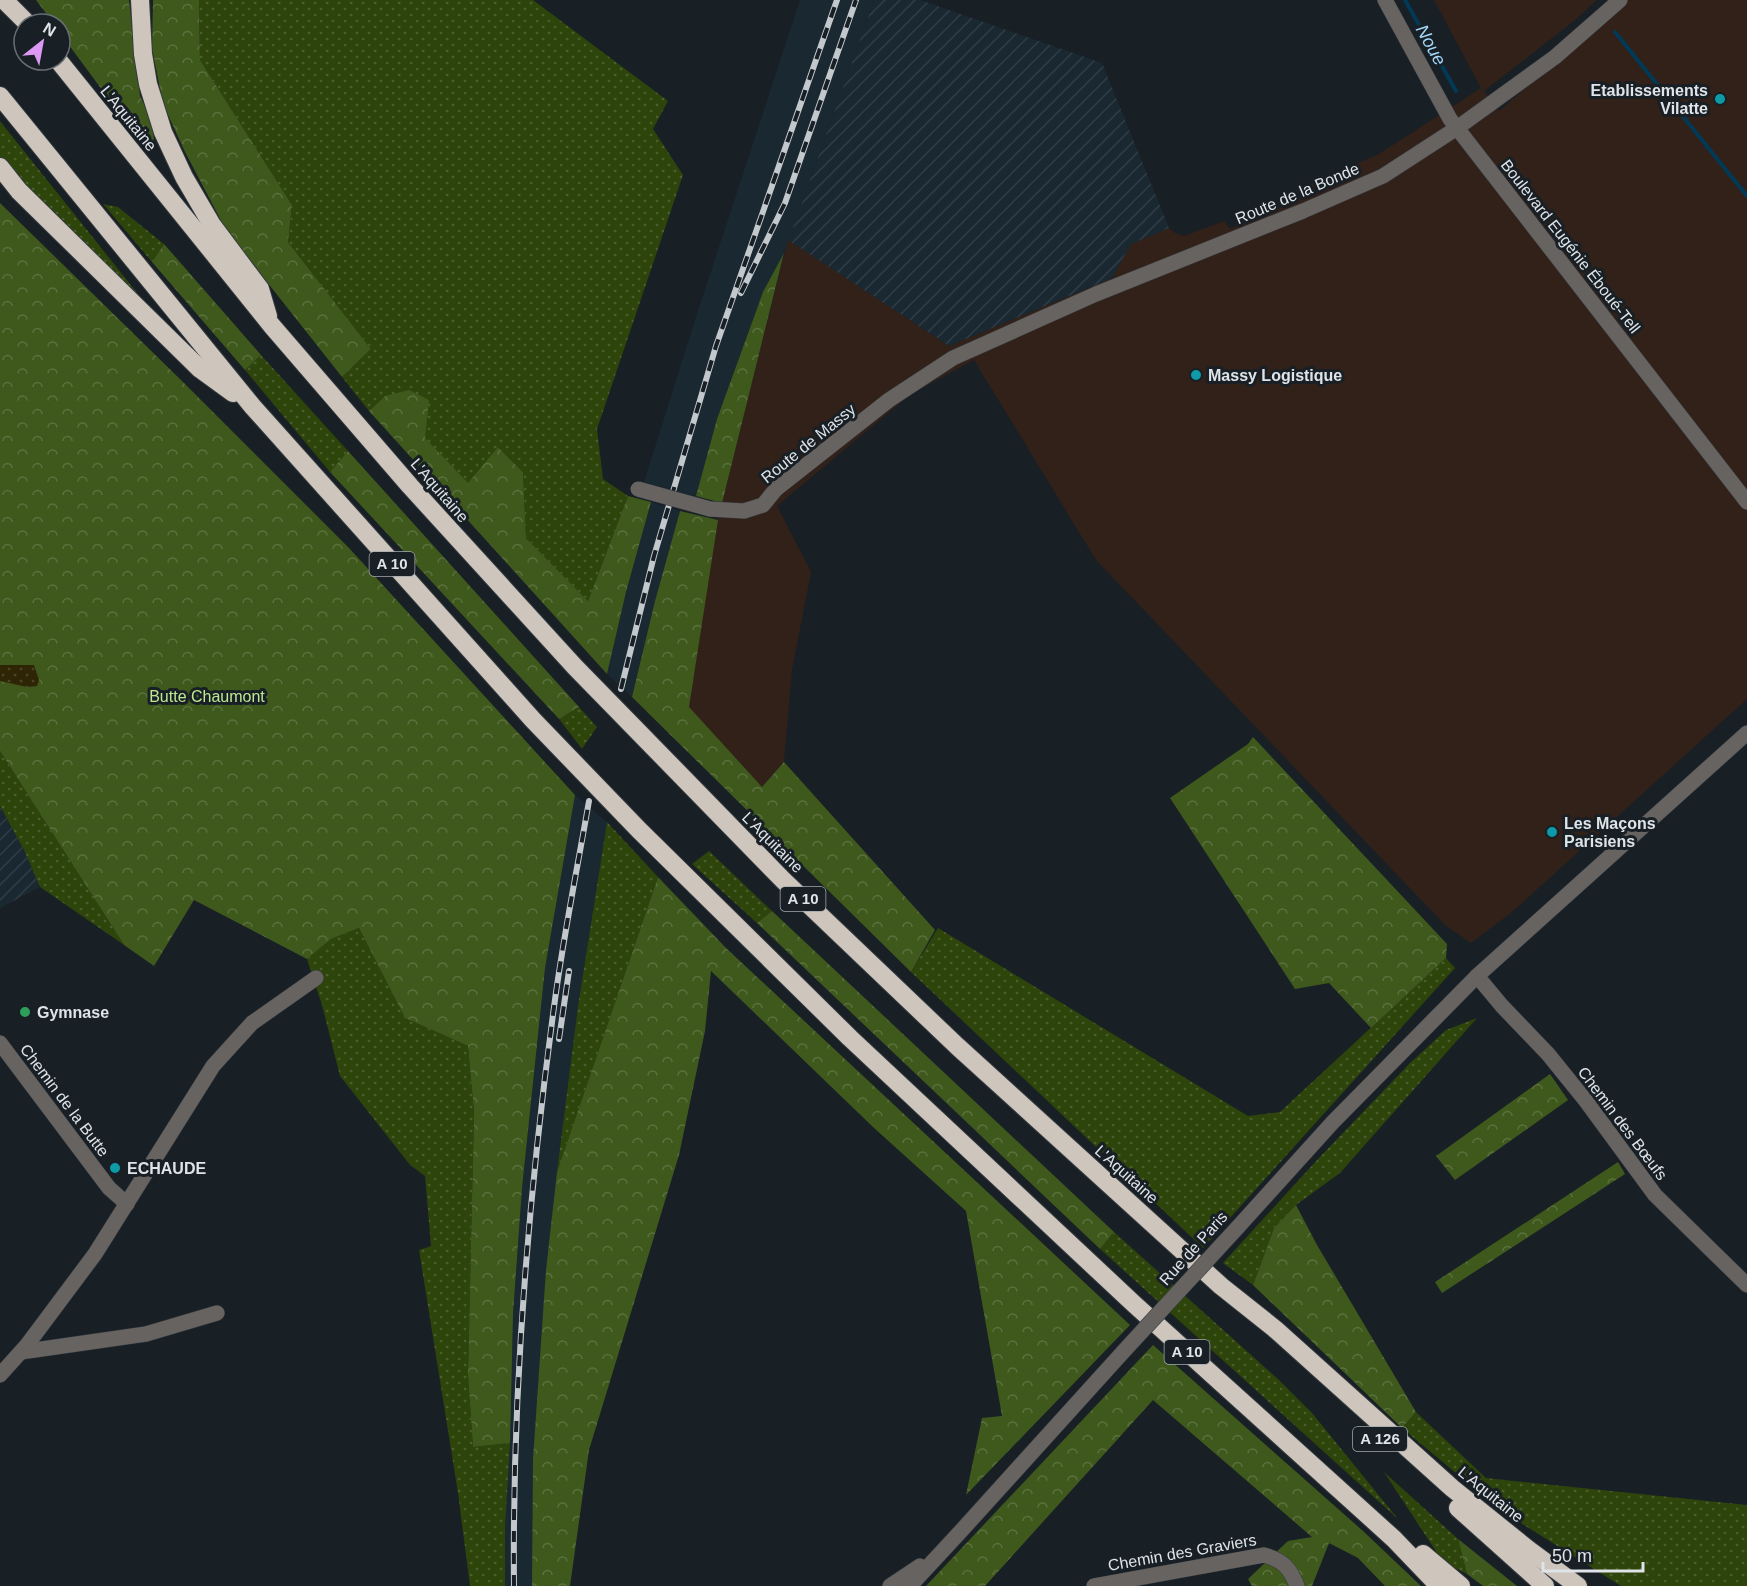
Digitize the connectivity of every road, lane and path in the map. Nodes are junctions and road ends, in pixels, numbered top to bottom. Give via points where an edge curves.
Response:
1 (4, 0) edge
2 (140, 0) edge
3 (1384, 0) edge
4 (1620, 0) edge
5 (16, 12) edge
6 (68, 72) edge
7 (0, 91) edge
8 (0, 96) edge
9 (17, 118) junction
10 (1457, 128) junction
11 (0, 167) edge
12 (0, 184) edge
13 (42, 213) junction
14 (272, 326) junction
15 (953, 358) joint
16 (253, 407) junction
17 (638, 489) dead end
18 (1747, 502) edge
19 (1747, 733) edge
20 (1478, 976) junction
21 (316, 978) dead end
22 (0, 1043) edge
23 (127, 1204) junction
24 (1747, 1285) edge
25 (1221, 1286) junction
26 (217, 1313) dead end
27 (21, 1352) junction
28 (0, 1375) edge
29 (1394, 1539) junction
30 (943, 1551) junction
31 (890, 1586) edge
32 (910, 1586) edge
33 (1095, 1586) edge
34 (1298, 1586) edge
35 (1439, 1586) edge
36 (1461, 1586) edge
37 (1545, 1586) edge
38 (1578, 1586) edge

1 - 5 highway
2 - 14 highway via 148,84 163,132 212,225 260,289
3 - 10 street, Boulevard Eugénie Éboué-Tell
4 - 10 street, Route de la Bonde via 1555,57
6 - 14 highway, L'Aquitaine / A 10
7 - 9 highway
8 - 9 highway, A 10
9 - 16 highway, A 10
10 - 15 street, Route de la Bonde via 1383,176 1074,303
10 - 18 street, Boulevard Eugénie Éboué-Tell
11 - 13 highway
12 - 13 highway
13 - 16 highway via 200,369
14 - 25 highway, L'Aquitaine / A 10 via 472,556 767,864 949,1039
15 - 17 street, Route de Massy, bridge via 890,400 776,489 763,505 744,511 710,509
16 - 29 highway, A 10 via 533,720 648,839 990,1170
19 - 20 street, Rue de Paris
20 - 24 street, Chemin des Bœufs via 1548,1054 1655,1195
20 - 30 street, Rue de Paris, bridge via 1333,1122
21 - 23 street via 252,1023 213,1066
22 - 23 street, Chemin de la Butte via 109,1188
23 - 27 street via 95,1254
25 - 37 highway, A 126 via 1245,1318
25 - 38 highway, L'Aquitaine / A 10 via 1275,1329 1452,1488
26 - 27 street via 146,1334
27 - 28 street
29 - 35 highway, A 10
29 - 36 highway via 1421,1553
30 - 31 street, Rue de Paris
30 - 32 street, Rue de Paris
33 - 34 street, Chemin des Graviers via 1264,1555 1278,1559 1293,1574

